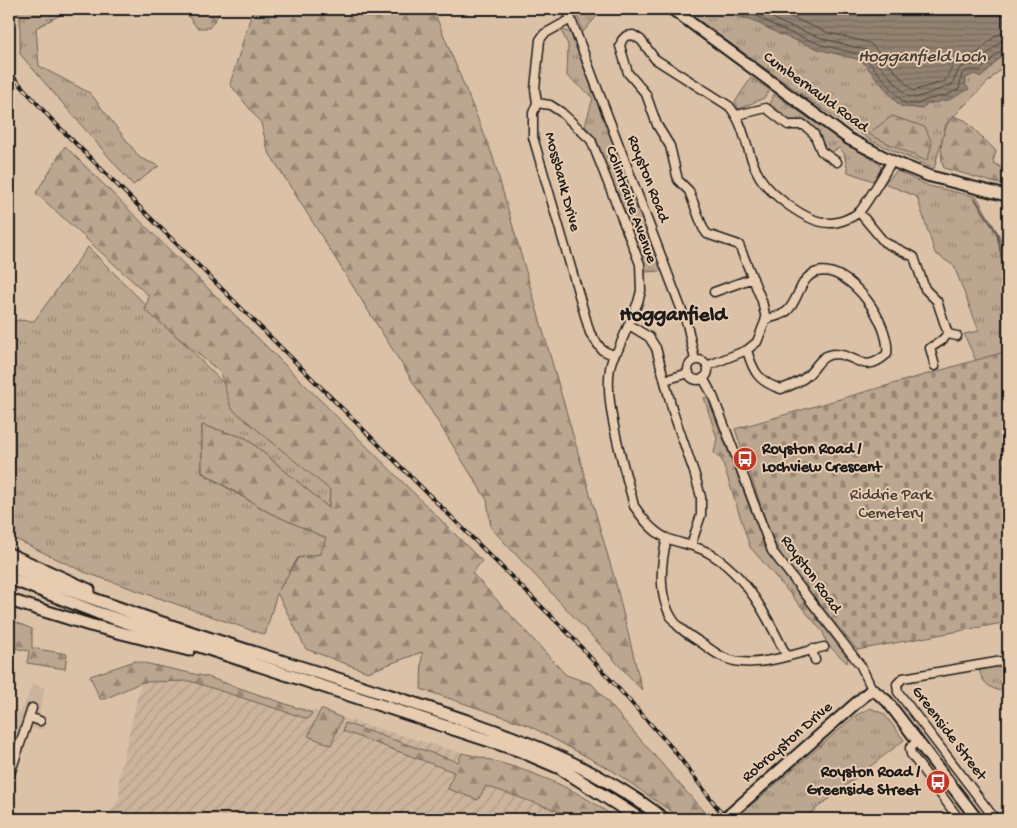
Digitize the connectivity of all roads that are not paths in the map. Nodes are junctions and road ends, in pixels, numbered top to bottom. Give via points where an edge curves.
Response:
1 (567, 9) edge
2 (672, 9) edge
3 (571, 19) junction
4 (537, 104) junction
5 (737, 115) junction
6 (892, 161) junction
7 (837, 162) dead end
8 (1008, 196) edge
9 (860, 212) junction
10 (753, 278) junction
11 (714, 292) dead end
12 (766, 319) junction
13 (629, 325) junction
14 (948, 334) junction
15 (957, 336) dead end
16 (747, 350) junction
17 (613, 355) junction
18 (695, 360) junction
19 (707, 366) junction
20 (935, 366) dead end
21 (689, 373) junction
22 (703, 378) junction
23 (665, 380) junction
24 (667, 538) junction
25 (691, 545) junction
26 (9, 554) edge
27 (9, 566) edge
28 (9, 578) edge
29 (9, 600) edge
30 (237, 646) junction
31 (824, 647) dead end
32 (812, 649) junction
33 (786, 656) junction
34 (815, 660) dead end
35 (1008, 660) edge
36 (283, 673) junction
37 (872, 689) junction
38 (32, 708) dead end
39 (29, 718) junction
40 (40, 721) dead end
41 (918, 740) junction
42 (9, 777) edge
43 (726, 816) edge
44 (640, 819) edge
45 (664, 819) edge
46 (959, 819) edge
47 (978, 819) edge
48 (995, 819) edge

1 - 3 street, Royston Road
2 - 6 main road, Cumbernauld Road via 849,139
3 - 4 street, Mossbank Drive via 544,34 540,40 535,89
3 - 18 street, Royston Road via 687,324
4 - 13 street, Colintraive Avenue via 550,105 562,112 592,140 599,156 640,264 641,291
4 - 17 street, Mossbank Drive via 533,112 533,137 590,333 602,350
5 - 7 street via 766,108 788,125 804,125 814,134 821,151
5 - 9 street via 757,173 768,189 802,214 829,223
5 - 10 street via 723,102 655,58 641,40 633,35 622,40 620,46 628,73 646,94 657,125 670,146 678,180 689,191 703,228 707,234 740,246
6 - 8 main road, Cumbernauld Road via 929,176
6 - 9 street
9 - 14 street via 884,242 914,257 924,289 937,301
10 - 11 street
10 - 12 street
12 - 16 street via 757,342
12 - 16 street via 790,309 806,280 816,272 834,272 871,304 888,344 887,354 872,363 863,364 834,354 823,357 808,376 781,389 767,385 759,378
13 - 17 street, Colintraive Avenue
13 - 23 street via 649,337 656,348
14 - 15 street
14 - 20 street via 930,348
16 - 19 street
17 - 24 street, Colintraive Avenue via 607,384 634,506 643,520
18 - 19 street
18 - 21 street via 690,364
19 - 22 street via 708,371
21 - 22 street via 694,378
21 - 23 street
22 - 37 street, Royston Road via 713,396 772,551 861,666
23 - 25 street via 701,497 700,515
24 - 25 street, Colintraive Avenue
24 - 33 street via 661,574 670,614 679,627 721,657 741,662
25 - 33 street, Colintraive Avenue via 709,552 748,588 771,624
26 - 30 highway via 66,580
27 - 30 highway via 99,602
28 - 36 highway via 108,616
29 - 36 highway via 90,625
30 - 45 highway via 488,727 534,745 593,773
31 - 32 street
32 - 33 street
32 - 34 street
35 - 48 street, Greenside Street via 903,678 897,684 898,692
36 - 44 highway via 474,734 540,759 560,768
37 - 41 main road, Royston Road via 887,701
37 - 43 main road, Robroyston Drive
38 - 39 street
39 - 40 street
39 - 42 street
41 - 46 street via 910,748 911,754
41 - 47 main road, Royston Road

